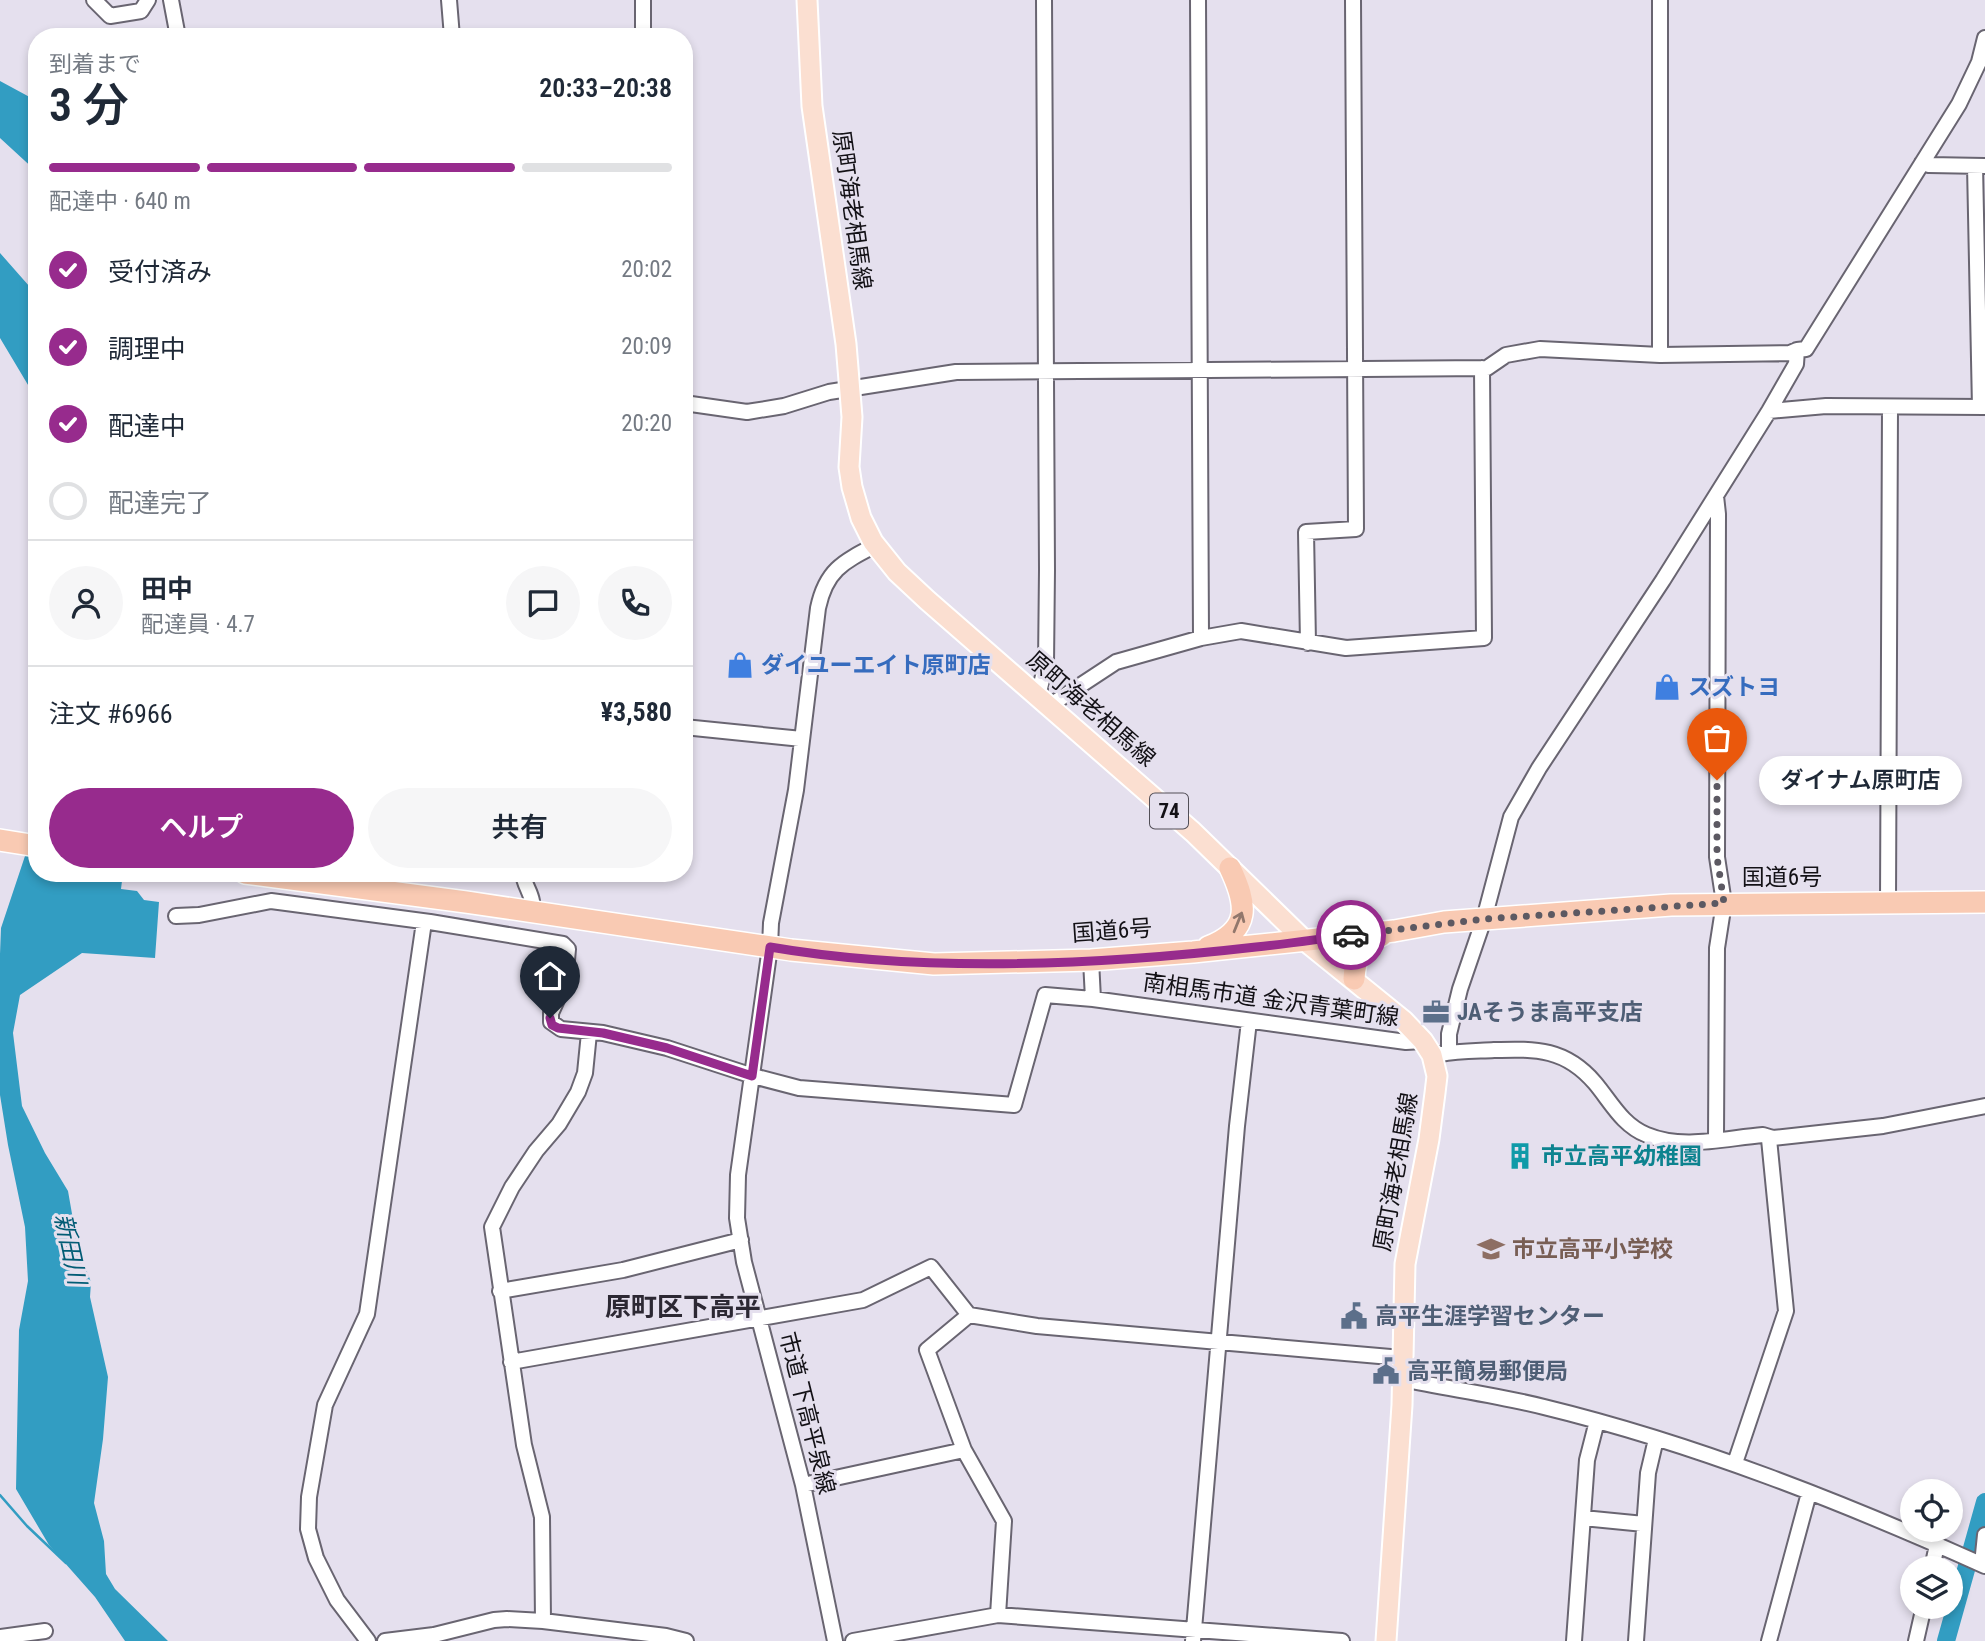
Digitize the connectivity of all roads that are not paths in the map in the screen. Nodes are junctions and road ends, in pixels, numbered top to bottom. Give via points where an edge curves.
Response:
1 (94, 0) edge
2 (148, 0) edge
3 (171, 0) edge
4 (449, 0) edge
5 (643, 0) edge
6 (807, 0) edge
7 (1044, 0) edge
8 (1198, 0) edge
9 (1353, 0) edge
10 (1660, 0) edge
11 (176, 28) edge
12 (451, 28) edge
13 (643, 28) edge
14 (1985, 38) edge
15 (1980, 74) edge
16 (1922, 163) junction
17 (1980, 166) edge
18 (1797, 350) junction
19 (1660, 355) junction
20 (1482, 368) junction
21 (1353, 369) junction
22 (1198, 371) junction
23 (1045, 372) junction
24 (850, 389) junction
25 (693, 404) edge
26 (1890, 407) junction
27 (1982, 407) edge
28 (1769, 411) junction
29 (1716, 496) junction
30 (876, 545) junction
31 (1201, 638) junction
32 (1308, 643) junction
33 (1044, 701) junction
34 (693, 728) edge
35 (802, 740) junction
36 (2, 841) edge
37 (28, 845) edge
38 (1230, 868) junction
39 (314, 882) edge
40 (524, 882) edge
41 (532, 901) dead end
42 (1888, 902) junction
43 (1985, 902) edge
44 (1724, 903) junction
45 (176, 916) dead end
46 (1484, 919) junction
47 (424, 922) junction
48 (1394, 931) junction
49 (1304, 940) junction
50 (770, 947) junction
51 (1193, 952) junction
52 (1091, 960) junction
53 (1354, 979) junction
54 (1093, 999) junction
55 (1249, 1021) junction
56 (589, 1032) junction
57 (1434, 1049) junction
58 (752, 1076) junction
59 (1985, 1106) edge
60 (1716, 1139) junction
61 (1769, 1139) junction
62 (741, 1240) junction
63 (500, 1292) junction
64 (969, 1315) junction
65 (760, 1319) junction
66 (1218, 1343) junction
67 (1402, 1358) junction
68 (511, 1362) junction
69 (1402, 1379) junction
70 (1597, 1421) junction
71 (1656, 1438) junction
72 (964, 1450) junction
73 (1735, 1463) junction
74 (803, 1485) junction
75 (1809, 1493) junction
76 (1583, 1518) junction
77 (1644, 1524) junction
78 (1985, 1535) edge
79 (1941, 1546) junction
80 (1937, 1556) edge
81 (1981, 1564) edge
82 (998, 1615) junction
83 (1921, 1619) edge
84 (543, 1620) junction
85 (45, 1631) dead end
86 (1193, 1636) edge
87 (0, 1637) edge
88 (368, 1641) edge
89 (385, 1641) edge
90 (686, 1641) edge
91 (835, 1641) edge
92 (853, 1641) edge
93 (1342, 1641) edge
94 (1386, 1641) edge
95 (1574, 1641) edge
96 (1636, 1641) edge
97 (1769, 1641) edge
98 (1916, 1641) edge

1 - 2 street via 110,16 141,11
3 - 11 street
4 - 12 street
5 - 13 street
6 - 24 main road, 原町海老相馬線 / 74 via 812,106
7 - 23 street
8 - 22 street
9 - 21 street
10 - 19 street
14 - 15 street
15 - 16 street
16 - 17 street
16 - 18 street via 1805,349
17 - 27 street
18 - 19 street
18 - 28 street via 1796,364
19 - 20 street via 1539,349 1506,355
20 - 21 street
20 - 32 street via 1484,638 1346,648
21 - 22 street
21 - 32 street via 1356,529 1306,532
22 - 23 street
22 - 31 street
23 - 24 street via 957,372
23 - 33 street
24 - 25 street via 747,412
24 - 30 main road, 原町海老相馬線 / 74 via 852,487 861,518
26 - 27 street
26 - 28 street
26 - 42 street
28 - 29 street
29 - 44 street via 1717,857
29 - 46 street via 1511,817
30 - 33 main road, 原町海老相馬線 / 74 via 927,600
30 - 35 street, 市道 下高平泉線 via 835,570 822,587
31 - 32 street via 1241,631
31 - 33 street via 1116,662
33 - 38 main road, 原町海老相馬線 / 74
34 - 35 street
35 - 50 street, 市道 下高平泉線
36 - 37 highway
38 - 49 main road, 原町海老相馬線 / 74
51 -> 38 highway via 1228,938 1240,924 1242,896
39 - 50 highway, 国道6号
40 - 41 street
42 - 43 highway, 国道6号
42 - 44 highway, 国道6号
44 - 46 highway, 国道6号
44 - 60 street via 1717,948
45 - 47 street, 南相馬市道 金沢青葉町線 via 271,901
46 - 48 highway, 国道6号
46 - 57 street via 1450,1034
47 - 56 street, 南相馬市道 金沢青葉町線 via 531,933 563,944 568,949 565,982 551,1022 561,1029
47 - 88 street via 367,1314 325,1405 309,1497 308,1530 316,1558 337,1600
48 - 49 highway, 国道6号
48 - 53 highway via 1362,947
49 - 51 highway, 国道6号
49 - 53 main road, 原町海老相馬線 / 74
50 - 52 highway, 国道6号 via 934,964
50 - 58 street, 市道 下高平泉線
51 - 52 highway, 国道6号
52 - 54 street
53 - 57 main road, 原町海老相馬線 / 74
54 - 55 street, 南相馬市道 金沢青葉町線
54 - 58 street, 南相馬市道 金沢青葉町線 via 1044,998 1014,1105 799,1088
55 - 57 street, 南相馬市道 金沢青葉町線
55 - 66 street
56 - 58 street, 南相馬市道 金沢青葉町線 via 667,1048
56 - 63 street via 578,1092 523,1170 493,1224
57 - 60 street, 南相馬市道 金沢青葉町線 via 1546,1051 1585,1072 1636,1130 1671,1142
57 - 67 main road, 原町海老相馬線 via 1437,1076 1429,1139 1405,1264
58 - 62 street, 市道 下高平泉線 via 737,1175
59 - 61 street, 南相馬市道 金沢青葉町線 via 1883,1126
60 - 61 street, 南相馬市道 金沢青葉町線 via 1763,1135
61 - 73 street via 1786,1311
62 - 63 street via 623,1270
62 - 65 street, 市道 下高平泉線
63 - 68 street
64 - 65 street via 931,1267 863,1300
64 - 66 street
64 - 72 street via 927,1350
65 - 68 street
65 - 74 street, 市道 下高平泉線
66 - 67 street
66 - 86 street
67 - 69 main road, 原町海老相馬線
68 - 84 street via 524,1445 542,1517
69 - 70 street
69 - 94 main road, 原町海老相馬線
70 - 71 street
70 - 76 street via 1587,1460
71 - 73 street
71 - 77 street
72 - 74 street
72 - 82 street via 1004,1521
73 - 75 street
74 - 91 street, 市道 下高平泉線
75 - 79 street
75 - 97 street
76 - 77 street
76 - 95 street
77 - 96 street
78 - 81 street
79 - 80 street
79 - 81 street
82 - 86 street
82 - 92 street
83 - 98 street
84 - 89 street via 494,1620 435,1635
84 - 90 street
85 - 87 street
86 - 93 street

